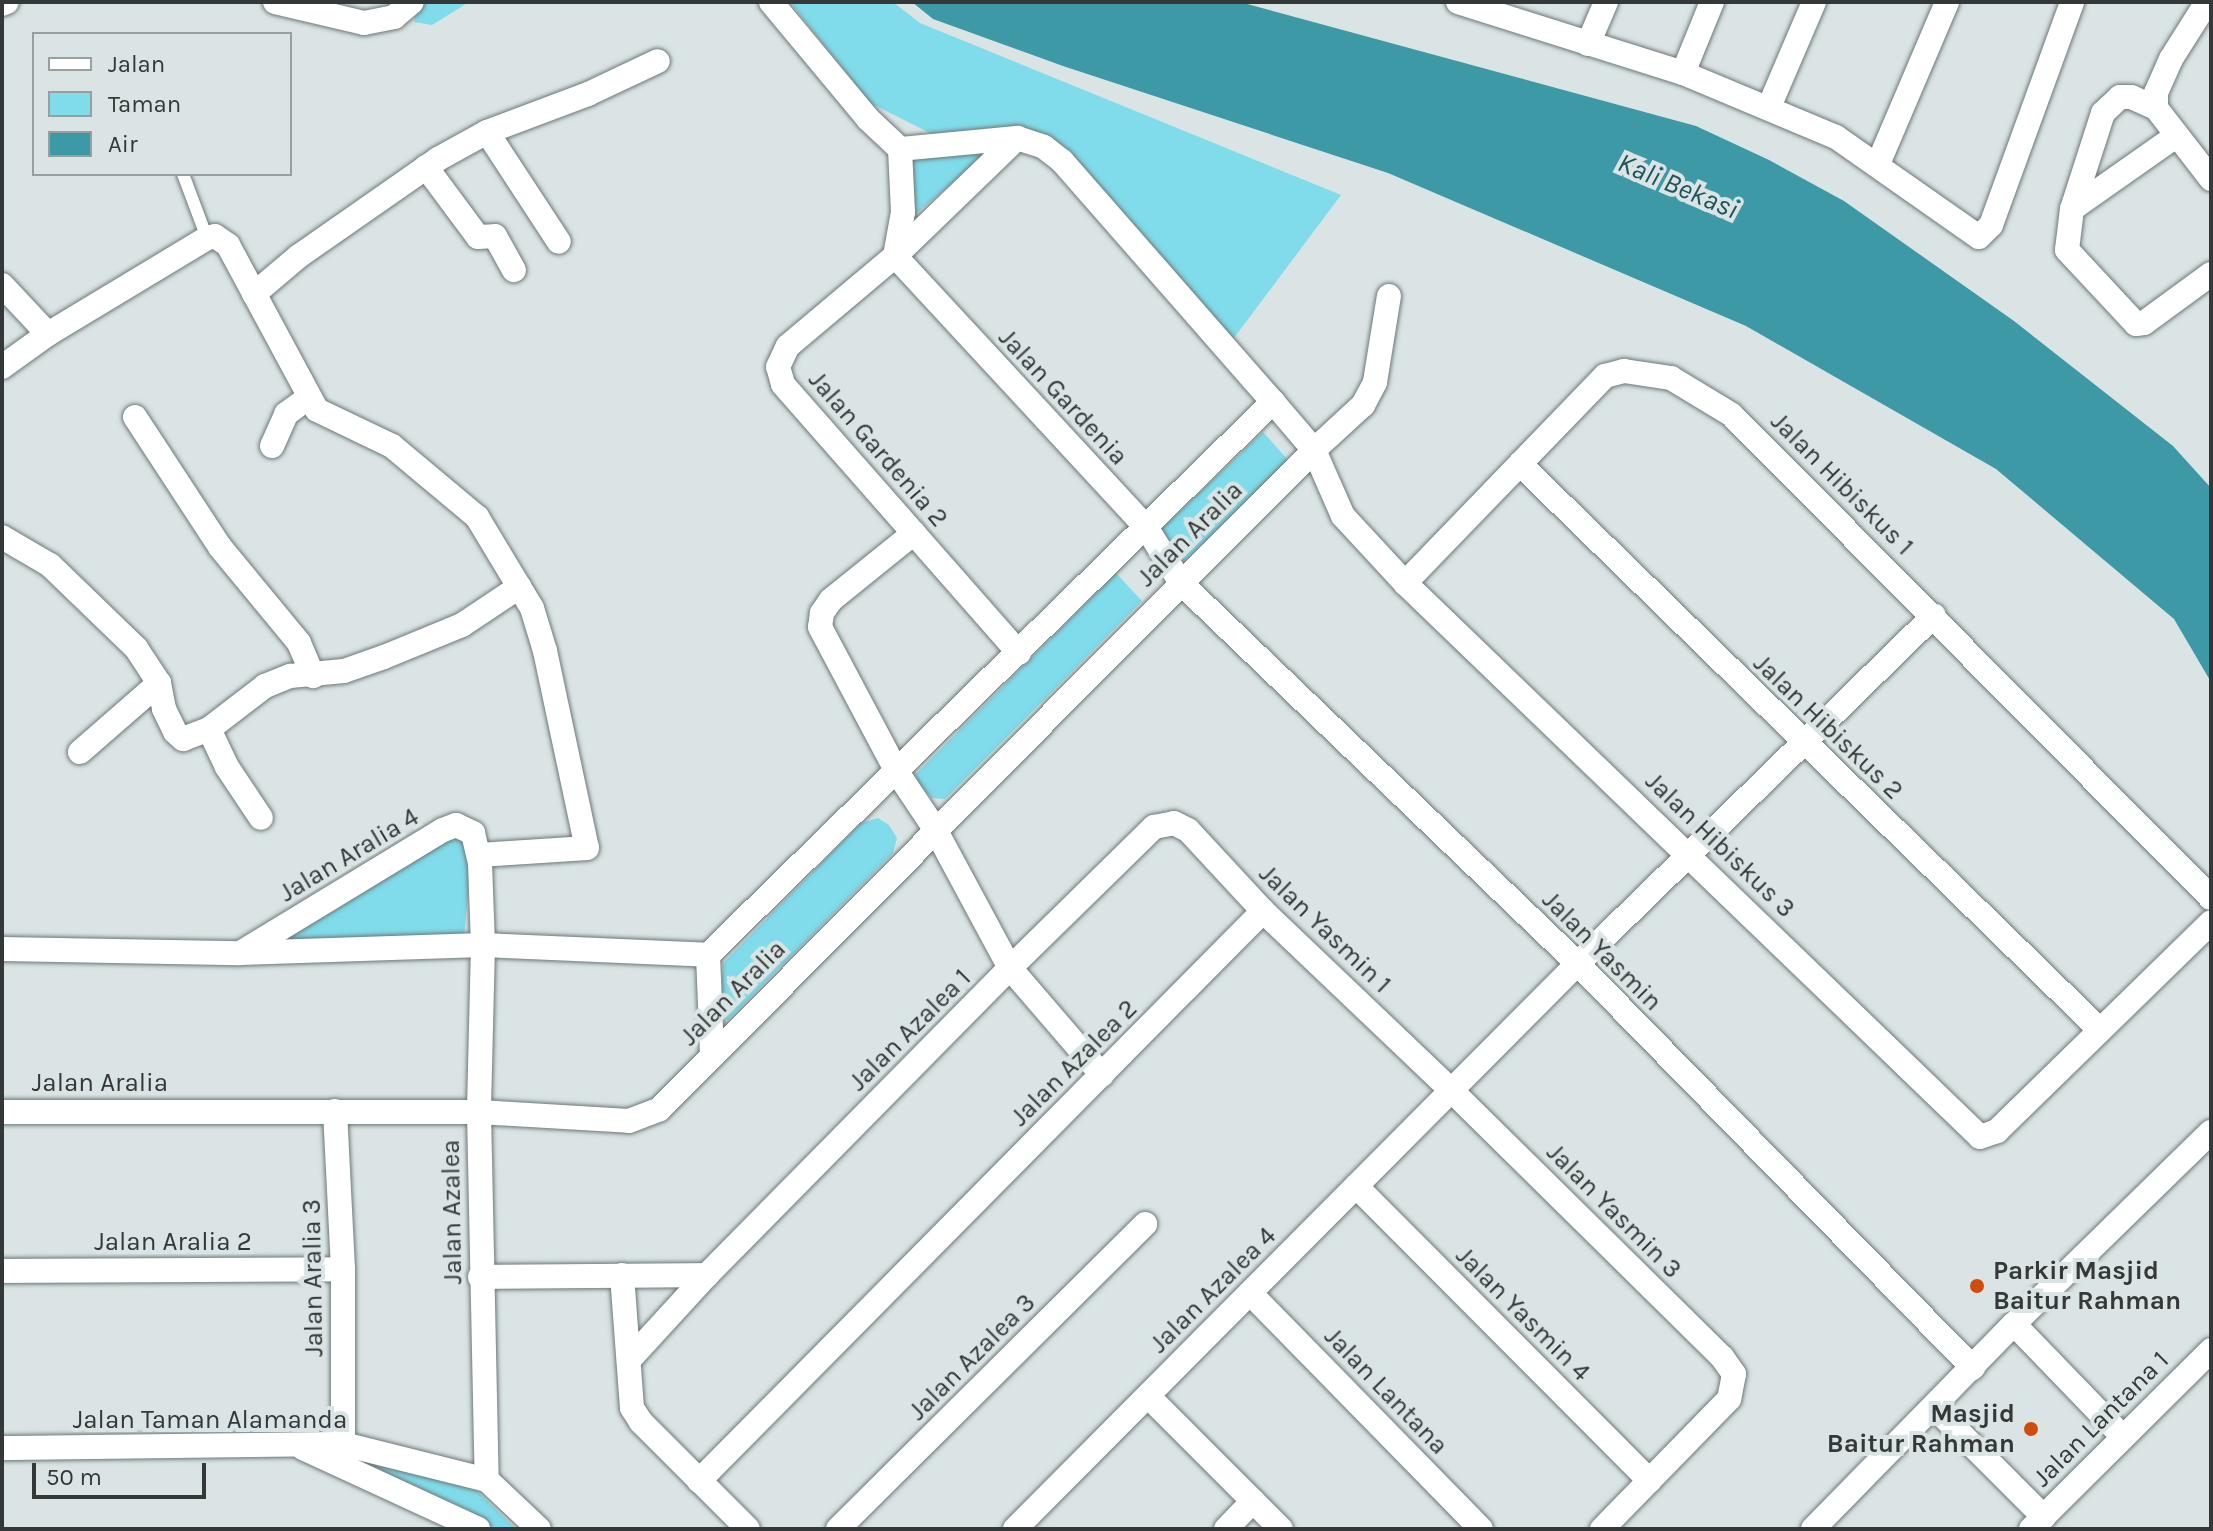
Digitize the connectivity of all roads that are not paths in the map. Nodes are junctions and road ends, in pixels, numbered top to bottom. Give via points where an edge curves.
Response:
1 (275, 2) edge
2 (412, 2) edge
3 (771, 2) edge
4 (1458, 2) edge
5 (1606, 2) edge
6 (1712, 2) edge
7 (1814, 2) edge
8 (1947, 2) edge
9 (2072, 2) edge
10 (2197, 5) edge
11 (1496, 7) edge
12 (376, 12) edge
13 (1588, 44) junction
14 (658, 61) dead end
15 (1683, 73) junction
16 (1769, 107) junction
17 (2156, 108) junction
18 (487, 132) junction
19 (2176, 136) junction
20 (1017, 138) junction
21 (900, 149) junction
22 (1878, 164) junction
23 (426, 167) junction
24 (184, 176) edge
25 (2211, 179) edge
26 (2072, 209) junction
27 (207, 238) junction
28 (559, 242) dead end
29 (895, 256) junction
30 (514, 270) dead end
31 (2211, 274) edge
32 (2, 285) edge
33 (254, 294) junction
34 (1389, 296) dead end
35 (48, 334) junction
36 (2, 367) edge
37 (308, 398) junction
38 (1273, 402) junction
39 (135, 417) dead end
40 (272, 446) dead end
41 (1314, 450) junction
42 (1520, 464) junction
43 (1146, 527) junction
44 (914, 533) junction
45 (2, 537) edge
46 (1181, 583) junction
47 (1405, 583) junction
48 (519, 587) junction
49 (1934, 615) junction
50 (1019, 653) junction
51 (313, 676) junction
52 (159, 683) junction
53 (209, 729) junction
54 (1804, 743) junction
55 (80, 752) dead end
56 (897, 772) junction
57 (261, 818) dead end
58 (1154, 827) joint
59 (935, 829) junction
60 (1690, 854) junction
61 (479, 855) junction
62 (2211, 898) edge
63 (1263, 911) junction
64 (2211, 922) edge
65 (483, 945) junction
66 (2, 949) edge
67 (240, 953) junction
68 (708, 955) junction
69 (1578, 964) junction
70 (1010, 968) junction
71 (2099, 1029) junction
72 (712, 1053) junction
73 (1102, 1075) junction
74 (1451, 1090) junction
75 (335, 1111) junction
76 (2, 1112) edge
77 (479, 1112) junction
78 (2211, 1132) edge
79 (1356, 1186) junction
80 (1145, 1224) dead end
81 (343, 1269) junction
82 (2, 1271) edge
83 (622, 1275) junction
84 (707, 1275) junction
85 (480, 1277) junction
86 (1250, 1293) junction
87 (2014, 1324) junction
88 (2211, 1350) edge
89 (629, 1360) junction
90 (1973, 1368) junction
91 (1148, 1396) junction
92 (1935, 1408) junction
93 (2122, 1436) junction
94 (293, 1443) junction
95 (343, 1444) junction
96 (2, 1448) edge
97 (487, 1480) junction
98 (699, 1481) junction
99 (1650, 1481) junction
100 (1253, 1501) junction
101 (2037, 1523) edge
102 (478, 1529) edge
103 (539, 1529) edge
104 (748, 1529) edge
105 (838, 1529) edge
106 (1015, 1529) edge
107 (1226, 1529) edge
108 (1281, 1529) edge
109 (1481, 1529) edge
110 (1602, 1529) edge
111 (1813, 1529) edge

1 - 12 street via 364,23
2 - 12 street via 394,17
3 - 21 street via 868,119
4 - 11 street
5 - 13 street
6 - 15 street
7 - 16 street
8 - 22 street
9 - 22 street via 1983,235 1973,236
10 - 17 street via 2156,93
11 - 13 street
13 - 15 street
14 - 18 street
15 - 16 street
16 - 22 street via 1836,137
17 - 19 street
17 - 26 street via 2131,97 2109,103
18 - 23 street
18 - 28 street
19 - 25 street
19 - 26 street
20 - 21 street
20 - 29 street, Jalan Gardenia 2
20 - 38 street, Jalan Hibiskus 3 via 1044,147 1062,161
21 - 29 street via 903,212
23 - 30 street via 478,237 495,236
23 - 33 street
24 - 27 lane
26 - 31 street via 2067,250 2136,324
27 - 33 street via 215,236 228,245
27 - 35 street
29 - 43 street, Jalan Gardenia
29 - 44 street, Jalan Gardenia 2 via 788,346 778,367 783,384
32 - 35 street
33 - 37 street
34 - 41 street, Jalan Aralia via 1371,395
35 - 36 street
37 - 40 street via 286,414
37 - 48 street via 329,418 392,446 457,498 477,517
38 - 41 street, Jalan Hibiskus 3
38 - 43 street, Jalan Aralia
39 - 51 street via 220,547 299,643
41 - 46 street, Jalan Aralia
41 - 47 street, Jalan Hibiskus 3 via 1343,516
42 - 47 street, Jalan Hibiskus 1
42 - 49 street, Jalan Hibiskus 1 via 1605,376 1624,371 1671,378 1732,415
42 - 54 street, Jalan Hibiskus 2
43 - 46 street, Jalan Gardenia
43 - 50 street, Jalan Aralia
44 - 50 street, Jalan Gardenia 2
44 - 56 street via 831,600 820,627
45 - 52 street via 50,565 90,601 136,648
46 - 59 street, Jalan Aralia
46 - 69 street, Jalan Yasmin
47 - 60 street, Jalan Hibiskus 3
48 - 51 street via 462,625 384,657
48 - 61 street via 532,608 545,651 587,848
49 - 54 street, Jalan Azalea 4
49 - 62 street, Jalan Hibiskus 1
50 - 56 street, Jalan Aralia
51 - 53 street via 290,676 265,686
52 - 53 street via 164,709 178,736
52 - 55 street
53 - 57 street
54 - 60 street, Jalan Azalea 4
54 - 71 street, Jalan Hibiskus 2
56 - 59 street
56 - 68 street, Jalan Aralia
58 - 63 street, Jalan Yasmin 1 via 1164,822 1183,825
58 - 70 street, Jalan Azalea 1
59 - 70 street
59 - 72 street, Jalan Aralia
60 - 69 street, Jalan Azalea 4
60 - 71 street, Jalan Hibiskus 3 via 1980,1137 1997,1131
61 - 65 street
61 - 67 street, Jalan Aralia 4 via 473,833 456,825
63 - 73 street, Jalan Azalea 2
63 - 74 street, Jalan Yasmin 1
64 - 71 street
65 - 67 street, Jalan Aralia
65 - 68 street, Jalan Aralia
65 - 77 street, Jalan Azalea
66 - 67 street, Jalan Aralia
68 - 72 street
69 - 74 street, Jalan Azalea 4
69 - 90 street, Jalan Yasmin
70 - 73 street
70 - 84 street, Jalan Azalea 1
72 - 77 street, Jalan Aralia via 660,1109 645,1117 629,1121
73 - 98 street, Jalan Azalea 2
74 - 79 street, Jalan Azalea 4
74 - 99 street, Jalan Yasmin 3 via 1734,1374 1729,1399
75 - 76 street, Jalan Aralia
75 - 77 street, Jalan Aralia
75 - 81 street, Jalan Aralia 3
77 - 85 street, Jalan Azalea
78 - 87 street
79 - 86 street, Jalan Azalea 4
79 - 99 street, Jalan Yasmin 4
80 - 105 street, Jalan Azalea 3
81 - 82 street, Jalan Aralia 2
81 - 95 street, Jalan Aralia 3
83 - 84 street
83 - 85 street
83 - 89 street
84 - 89 street, Jalan Azalea 1
85 - 97 street, Jalan Azalea
86 - 91 street, Jalan Azalea 4
86 - 109 street, Jalan Lantana
87 - 90 street
87 - 93 street
88 - 93 street, Jalan Lantana 1
89 - 98 street via 632,1408
90 - 92 street
91 - 100 street
91 - 106 street, Jalan Azalea 4
92 - 101 street
92 - 111 street
93 - 101 street, Jalan Lantana 1
94 - 95 street, Jalan Taman Alamanda
94 - 96 street, Jalan Taman Alamanda
94 - 102 street
95 - 97 street, Jalan Taman Alamanda
97 - 103 street, Jalan Taman Alamanda
98 - 104 street
99 - 110 street
100 - 107 street
100 - 108 street

